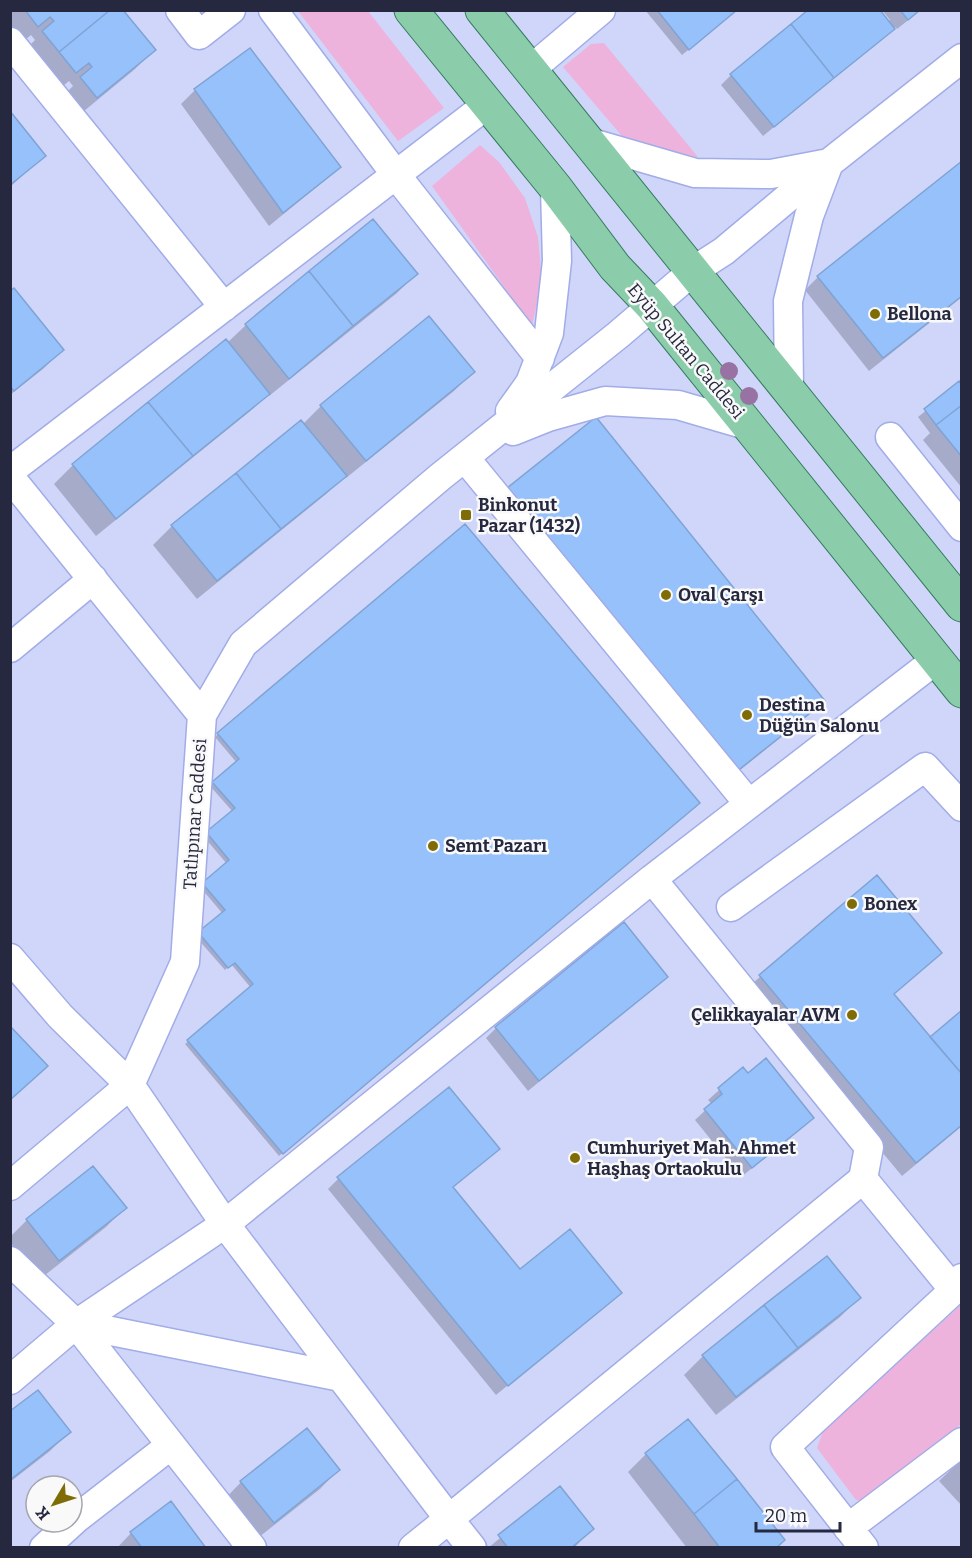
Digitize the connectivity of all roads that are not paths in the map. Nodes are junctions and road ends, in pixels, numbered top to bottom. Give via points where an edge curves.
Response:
1 (180, 10) edge
2 (231, 10) edge
3 (273, 10) edge
4 (411, 10) edge
5 (482, 10) edge
6 (601, 10) edge
7 (10, 42) edge
8 (962, 58) edge
9 (530, 70) junction
10 (488, 104) junction
11 (588, 142) junction
12 (829, 163) junction
13 (396, 175) junction
14 (555, 187) junction
15 (693, 271) junction
16 (652, 306) junction
17 (224, 308) junction
18 (540, 358) junction
19 (789, 389) junction
20 (750, 426) junction
21 (890, 438) dead end
22 (488, 440) junction
23 (465, 458) junction
24 (10, 471) edge
25 (10, 477) edge
26 (962, 526) edge
27 (93, 579) junction
28 (962, 605) edge
29 (10, 648) edge
30 (937, 659) junction
31 (962, 691) edge
32 (202, 716) junction
33 (749, 804) junction
34 (962, 807) edge
35 (652, 879) junction
36 (731, 907) dead end
37 (10, 958) edge
38 (130, 1085) junction
39 (863, 1179) junction
40 (10, 1186) edge
41 (225, 1224) junction
42 (10, 1261) edge
43 (958, 1284) edge
44 (76, 1324) junction
45 (341, 1377) junction
46 (10, 1380) edge
47 (962, 1442) edge
48 (171, 1445) junction
49 (449, 1519) junction
50 (856, 1538) edge
51 (44, 1548) edge
52 (252, 1548) edge
53 (413, 1548) edge
54 (472, 1548) edge

1 - 2 street via 199,35
3 - 13 street
4 - 10 main road, Eyüp Sultan Caddesi
5 - 9 main road
6 - 9 street
7 - 17 street
8 - 12 street
9 - 11 main road
10 - 13 street
10 - 14 main road, Eyüp Sultan Caddesi
11 - 12 street via 695,173 771,174
11 - 15 main road
12 - 15 street via 724,251
12 - 19 street via 809,216 788,301
13 - 17 street
13 - 18 street
14 - 16 main road, Eyüp Sultan Caddesi via 615,267
14 - 18 street via 557,261 549,333
15 - 16 street
15 - 19 main road
16 - 20 main road, Eyüp Sultan Caddesi
16 - 22 street
17 - 24 street
18 - 22 street via 530,383
19 - 28 main road
20 - 22 street via 678,405 605,401
20 - 30 main road, Eyüp Sultan Caddesi
21 - 26 street
22 - 23 street, Tatlıpınar Caddesi
23 - 32 street, Tatlıpınar Caddesi via 243,644
23 - 33 street
25 - 27 street
27 - 29 street
27 - 32 street
30 - 31 main road, Eyüp Sultan Caddesi
30 - 33 street
32 - 38 street, Tatlıpınar Caddesi via 185,962
33 - 35 street
34 - 36 street via 925,767
35 - 39 street via 869,1147
35 - 41 street
37 - 38 street via 60,1016
38 - 40 street, Tatlıpınar Caddesi
38 - 41 street
39 - 43 street
39 - 49 street
41 - 44 street
41 - 45 street
42 - 44 street
43 - 50 street via 785,1447
44 - 45 street
44 - 46 street
44 - 48 street
45 - 49 street
47 - 50 street
48 - 51 street
48 - 52 street
49 - 53 street
49 - 54 street

